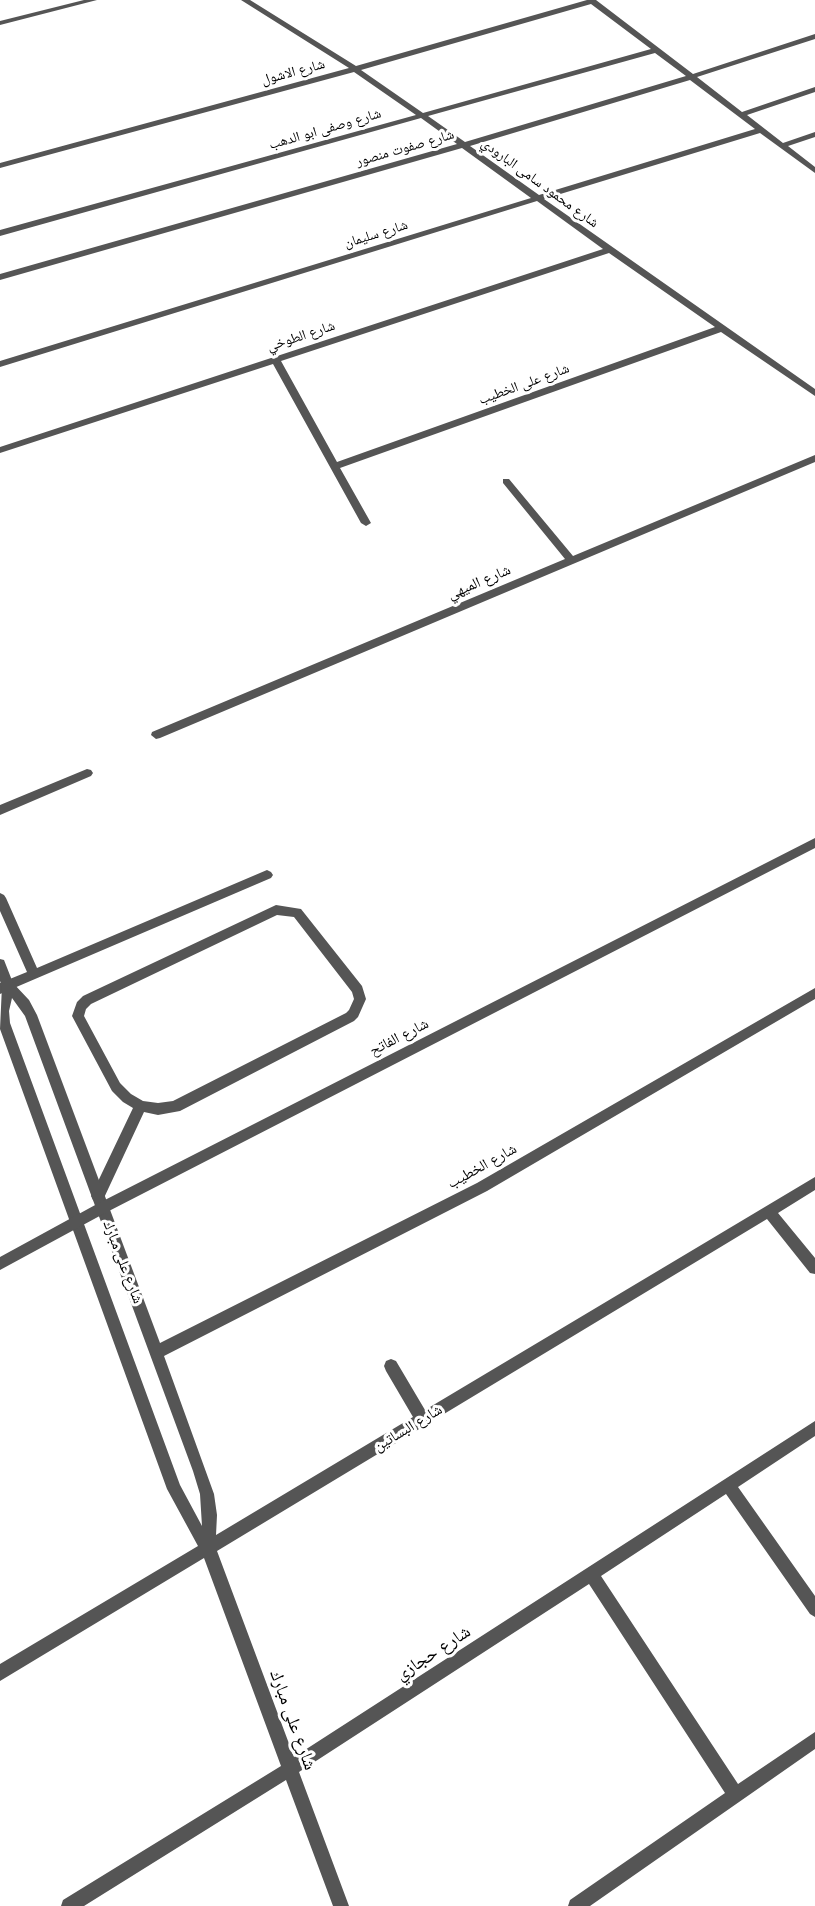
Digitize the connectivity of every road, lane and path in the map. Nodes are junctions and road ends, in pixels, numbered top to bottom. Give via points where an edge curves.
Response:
1 (93, 0) edge
2 (245, 0) edge
3 (592, 1) edge
4 (0, 23) edge
5 (815, 36) edge
6 (657, 50) junction
7 (355, 69) junction
8 (691, 77) junction
9 (815, 89) edge
10 (741, 115) junction
11 (423, 116) junction
12 (760, 130) junction
13 (815, 134) edge
14 (464, 145) junction
15 (781, 146) junction
16 (0, 166) edge
17 (815, 171) edge
18 (538, 199) junction
19 (0, 233) edge
20 (610, 250) junction
21 (0, 277) edge
22 (722, 328) junction
23 (275, 359) junction
24 (0, 364) edge
25 (815, 393) edge
26 (0, 450) edge
27 (815, 458) edge
28 (335, 466) junction
29 (506, 481) dead end
30 (366, 523) dead end
31 (571, 560) junction
32 (156, 735) dead end
33 (87, 773) dead end
34 (0, 810) edge
35 (815, 843) edge
36 (267, 875) dead end
37 (0, 898) edge
38 (0, 964) edge
39 (34, 975) junction
40 (4, 988) edge
41 (815, 993) edge
42 (141, 1106) junction
43 (815, 1183) edge
44 (100, 1202) junction
45 (768, 1211) junction
46 (77, 1222) junction
47 (0, 1264) edge
48 (815, 1268) edge
49 (157, 1352) junction
50 (391, 1366) dead end
51 (422, 1419) junction
52 (815, 1428) edge
53 (728, 1485) junction
54 (208, 1548) junction
55 (591, 1574) junction
56 (815, 1609) edge
57 (0, 1673) edge
58 (815, 1740) edge
59 (290, 1769) junction
60 (736, 1795) junction
61 (69, 1906) edge
62 (341, 1906) edge
63 (576, 1906) edge

1 - 4 street
2 - 7 street, شارع محمود سامى البارودي
3 - 6 street
3 - 7 street, شارع الاشول
5 - 8 street, شارع صفوت منصور
6 - 8 street
6 - 11 street, شارع وصفى ابو الدهب
7 - 11 street, شارع محمود سامى البارودي
7 - 16 street, شارع الاشول
8 - 10 street
8 - 14 street, شارع صفوت منصور
9 - 10 street
10 - 12 street
11 - 14 street, شارع محمود سامى البارودي
11 - 19 street, شارع وصفى ابو الدهب
12 - 15 street
12 - 18 street, شارع سليمان
13 - 15 street
14 - 18 street, شارع محمود سامى البارودي
14 - 21 street, شارع صفوت منصور
15 - 17 street
18 - 20 street, شارع محمود سامى البارودي
18 - 24 street, شارع سليمان
20 - 22 street, شارع محمود سامى البارودي
20 - 23 street, شارع الطوخي
22 - 25 street, شارع محمود سامى البارودي
22 - 28 street, شارع على الخطيب
23 - 26 street, شارع الطوخي
23 - 28 street
27 - 31 street, شارع الميهي
28 - 30 street
29 - 31 street
31 - 32 street, شارع الميهي
33 - 34 street
35 - 44 street, شارع الفاتح
36 - 39 street
37 - 39 street
38 - 40 street, شارع على مبارك
39 - 40 street
40 - 44 street, شارع على مبارك via 25,1004 31,1015
40 - 46 street, شارع على مبارك via 4,1023
41 - 49 street, شارع الخطيب via 482,1187
42 - 42 street via 175,1107 354,1013 360,999 358,990 297,912 276,910 81,1006 78,1016 117,1087
42 - 44 street
43 - 45 street, شارع البساتين
44 - 46 street, شارع الفاتح
44 - 49 street, شارع على مبارك
45 - 48 street
45 - 51 street, شارع البساتين
46 - 47 street, شارع الفاتح
46 - 54 street, شارع على مبارك via 174,1489
49 - 54 street, شارع على مبارك via 207,1494
50 - 51 street
51 - 54 street, شارع البساتين
52 - 53 street, شارع حجازي
53 - 55 street, شارع حجازي
53 - 56 street
54 - 57 street, شارع البساتين
54 - 59 street, شارع على مبارك
55 - 59 street, شارع حجازي
55 - 60 street
58 - 60 street
59 - 61 street, شارع حجازي
59 - 62 street, شارع على مبارك
60 - 63 street

